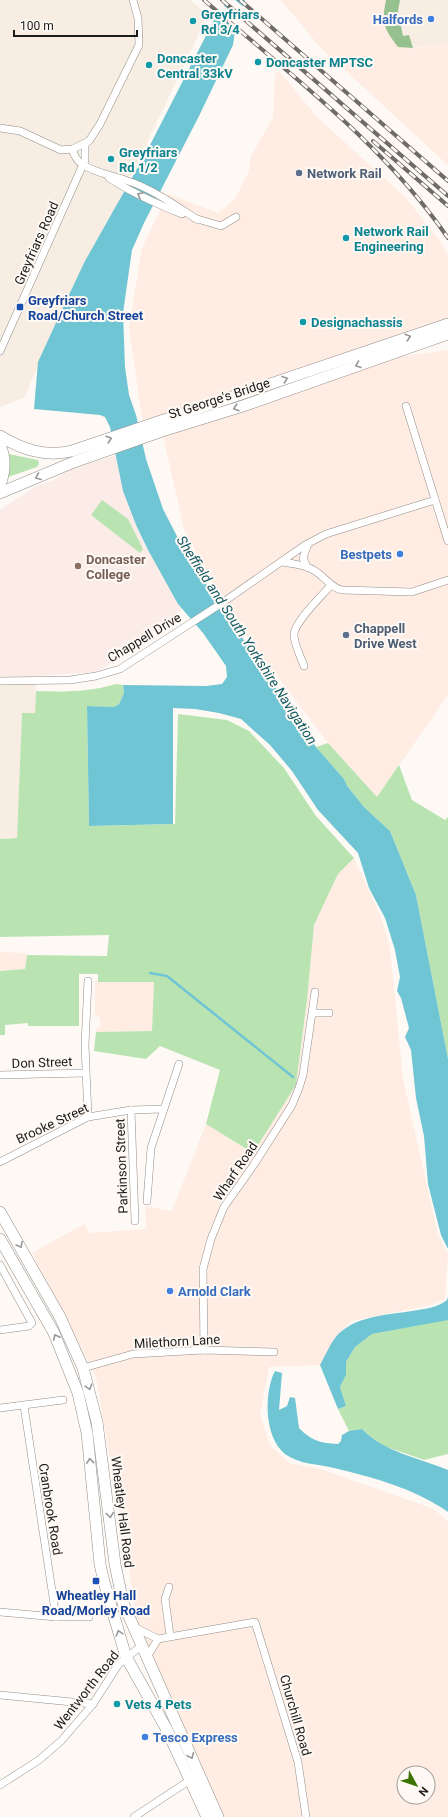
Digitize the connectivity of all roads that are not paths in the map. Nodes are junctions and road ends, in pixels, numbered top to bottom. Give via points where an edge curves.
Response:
1 (133, 0) edge
2 (0, 128) edge
3 (85, 143) junction
4 (75, 148) junction
5 (83, 165) junction
6 (124, 183) junction
7 (236, 217) dead end
8 (198, 220) junction
9 (448, 324) edge
10 (448, 334) edge
11 (1, 347) edge
12 (406, 406) dead end
13 (0, 436) edge
14 (0, 445) edge
15 (73, 457) junction
16 (0, 485) edge
17 (0, 493) edge
18 (435, 500) junction
19 (448, 541) edge
20 (309, 543) junction
21 (282, 562) junction
22 (308, 567) junction
23 (448, 580) edge
24 (331, 585) junction
25 (304, 666) dead end
26 (0, 681) edge
27 (88, 981) dead end
28 (316, 992) dead end
29 (313, 1013) junction
30 (329, 1013) dead end
31 (179, 1064) dead end
32 (85, 1073) junction
33 (0, 1075) edge
34 (163, 1109) junction
35 (132, 1110) junction
36 (88, 1117) junction
37 (0, 1162) edge
38 (147, 1201) dead end
39 (0, 1212) edge
40 (136, 1221) dead end
41 (0, 1239) edge
42 (0, 1265) edge
43 (0, 1330) edge
44 (204, 1350) junction
45 (274, 1352) dead end
46 (83, 1368) junction
47 (63, 1400) dead end
48 (24, 1406) junction
49 (0, 1408) edge
50 (169, 1586) dead end
51 (0, 1612) edge
52 (56, 1617) junction
53 (89, 1617) dead end
54 (134, 1627) junction
55 (170, 1635) junction
56 (158, 1639) junction
57 (134, 1651) junction
58 (147, 1657) junction
59 (0, 1695) edge
60 (93, 1704) junction
61 (190, 1780) junction
62 (0, 1786) edge
63 (134, 1817) edge
64 (207, 1817) edge
65 (218, 1817) edge
66 (306, 1817) edge

1 - 3 street via 138,18 139,45 96,132
2 - 4 street via 20,132 58,150
3 - 4 street
3 - 5 street, Greyfriars Road
4 - 5 street via 79,162
5 - 6 street
5 - 11 street, Greyfriars Road
6 - 8 street via 161,197
8 -> 6 street via 158,205
7 - 8 street via 221,226
15 -> 9 highway, St George's Bridge
10 -> 15 highway, St George's Bridge via 243,406
12 - 18 street
13 - 15 highway, St George's Bridge via 29,451
14 - 16 highway via 5,469
15 -> 17 highway, St George's Bridge
18 - 19 street
18 - 20 street, Chappell Drive via 326,534
20 - 21 street, Chappell Drive
20 - 22 street via 303,558
21 - 22 street
21 - 26 street, Chappell Drive via 120,668 96,676 70,680
22 - 24 street
23 - 24 street via 412,592 342,590
24 - 25 street via 294,632
27 - 32 street
28 - 29 street, Wharf Road
29 - 30 street
29 - 44 street, Wharf Road via 303,1075 292,1105 224,1207 211,1240 202,1269
31 - 34 street, Parkinson Street
32 - 33 street, Don Street
32 - 36 street
34 - 35 street, Brooke Street
34 - 38 street, Parkinson Street via 151,1148
35 - 36 street, Brooke Street
35 - 40 street, Parkinson Street
36 - 37 street, Brooke Street
39 -> 46 highway, Wheatley Hall Road via 60,1317
57 -> 41 highway, Wheatley Hall Road via 104,1582 100,1564 87,1433 78,1393 54,1333
42 - 43 street via 32,1323
44 - 45 street, Milethorn Lane
44 - 46 street, Milethorn Lane via 132,1354
46 -> 54 highway, Wheatley Hall Road via 97,1422 119,1587
47 - 48 street
48 - 49 street
48 - 52 street, Cranbrook Road
50 - 55 street via 165,1600
51 - 52 street
52 - 53 street
54 - 56 street
54 - 57 highway, Wheatley Hall Road
55 - 56 street
55 - 66 street, Churchill Road via 255,1622 298,1762
56 - 58 street
57 - 58 highway, Wheatley Hall Road
57 - 60 street, Wentworth Road via 118,1665
57 - 61 highway, Wheatley Hall Road
58 -> 65 highway, Wheatley Hall Road
59 - 60 street
60 - 62 street, Wentworth Road via 61,1740 38,1760
61 - 63 street
61 - 64 highway, Wheatley Hall Road

